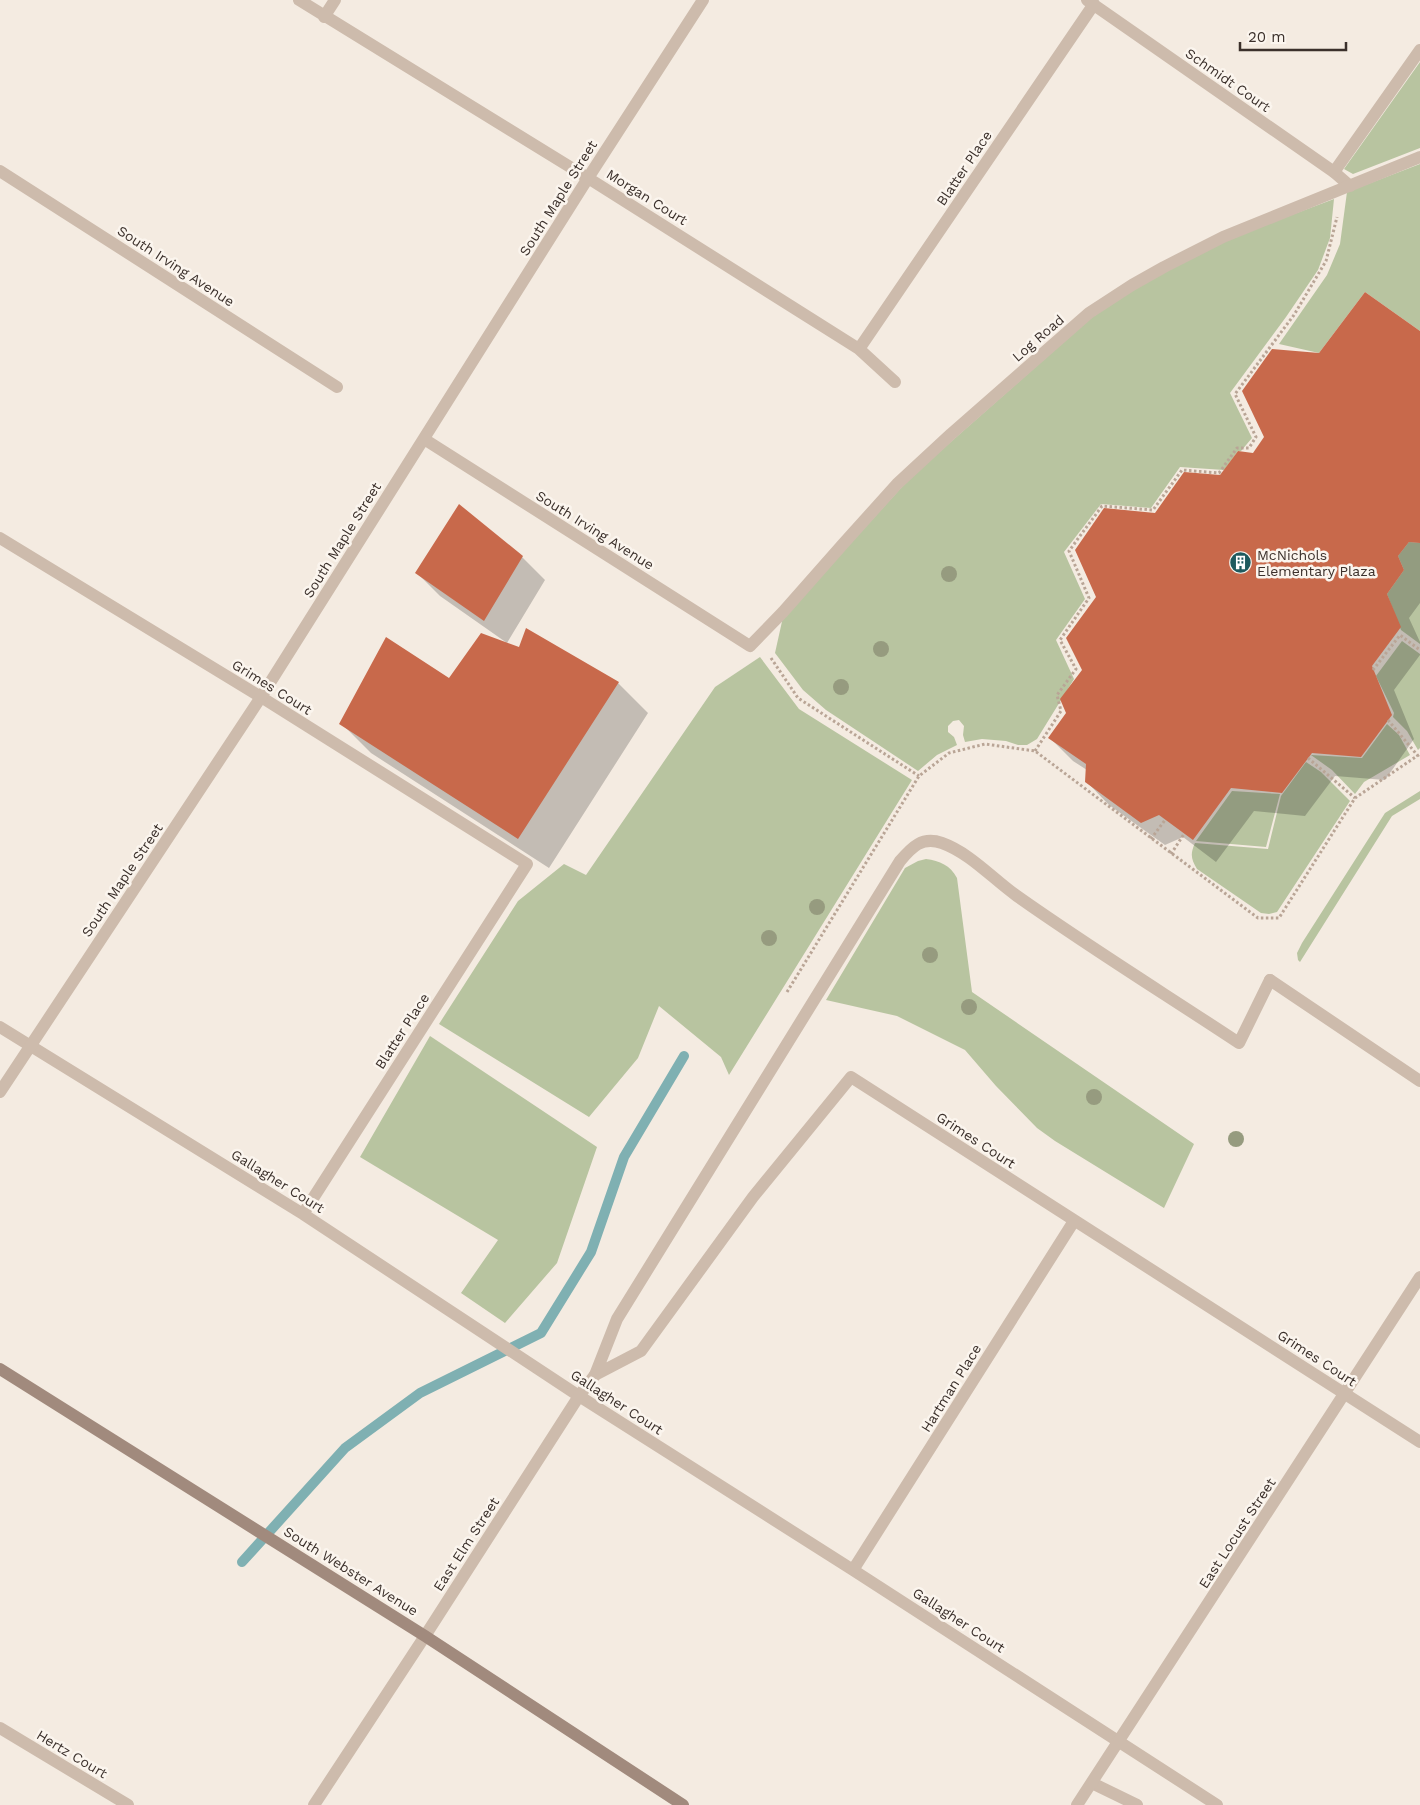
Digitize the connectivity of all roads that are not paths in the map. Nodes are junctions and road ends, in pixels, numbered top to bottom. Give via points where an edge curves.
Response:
1 (299, 0) edge
2 (335, 0) edge
3 (703, 0) edge
4 (1090, 2) edge
5 (324, 17) junction
6 (1420, 50) edge
7 (1420, 157) edge
8 (0, 171) edge
9 (1334, 172) junction
10 (588, 178) junction
11 (1345, 188) junction
12 (859, 349) junction
13 (895, 382) dead end
14 (336, 386) dead end
15 (424, 439) junction
16 (0, 538) edge
17 (750, 646) joint
18 (261, 697) junction
19 (527, 864) joint
20 (0, 1027) edge
21 (30, 1046) junction
22 (1420, 1081) edge
23 (0, 1092) edge
24 (303, 1214) junction
25 (1074, 1221) junction
26 (1420, 1277) edge
27 (0, 1369) edge
28 (595, 1374) junction
29 (1345, 1393) junction
30 (579, 1396) junction
31 (1420, 1442) edge
32 (853, 1570) junction
33 (425, 1636) junction
34 (0, 1728) edge
35 (1120, 1741) junction
36 (1092, 1783) junction
37 (128, 1805) edge
38 (314, 1805) edge
39 (683, 1805) edge
40 (1077, 1805) edge
41 (1137, 1805) edge
42 (1217, 1805) edge

1 - 5 street, Morgan Court
2 - 5 street
3 - 10 street, South Maple Street
4 - 9 street, Schmidt Court
4 - 12 street, Blatter Place
5 - 10 street, Morgan Court
6 - 9 street
7 - 11 street, Log Road
8 - 14 street, South Irving Avenue
9 - 11 street, Schmidt Court
10 - 12 street, Morgan Court
10 - 15 street, South Maple Street
11 - 17 street, Log Road via 1223,238 1148,276 1089,313 898,484
12 - 13 street, Morgan Court
15 - 17 street, South Irving Avenue
15 - 18 street, South Maple Street
16 - 18 street, Grimes Court
18 - 19 street, Grimes Court
18 - 21 street, South Maple Street
19 - 24 street, Blatter Place
20 - 21 street, Gallagher Court
21 - 23 street, South Maple Street
21 - 24 street, Gallagher Court
22 - 28 street via 1270,980 1240,1043 1016,895 966,856 941,843 914,845 900,861 617,1319
24 - 30 street, Gallagher Court
25 - 28 street, Grimes Court via 850,1077 753,1197 641,1351
25 - 29 street, Grimes Court
25 - 32 street, Hartman Place
26 - 29 street, East Locust Street
27 - 33 street, South Webster Avenue
28 - 30 street, East Elm Street
29 - 31 street, Grimes Court
29 - 35 street, East Locust Street
30 - 32 street, Gallagher Court
30 - 33 street, East Elm Street
32 - 35 street, Gallagher Court
33 - 38 street, East Elm Street
33 - 39 street, South Webster Avenue
34 - 37 street, Hertz Court
35 - 36 street, East Locust Street
35 - 42 street, Gallagher Court
36 - 40 street, East Locust Street
36 - 41 street

